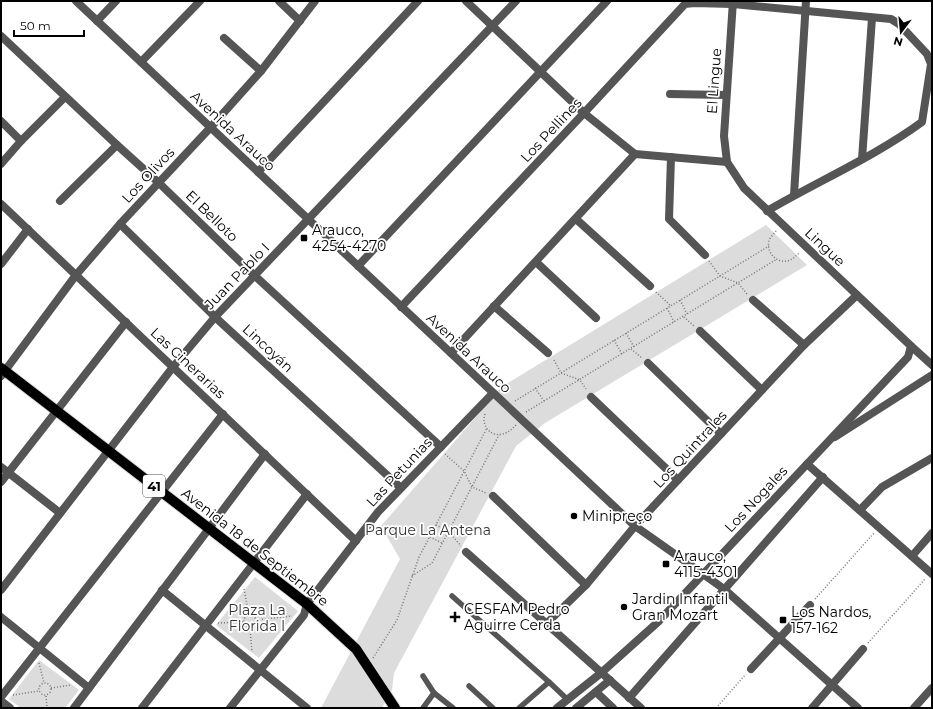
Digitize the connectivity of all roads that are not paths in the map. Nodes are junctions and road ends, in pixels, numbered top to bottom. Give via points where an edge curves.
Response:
1 (76, 1) edge
2 (116, 1) edge
3 (200, 1) edge
4 (279, 1) edge
5 (315, 1) edge
6 (418, 1) edge
7 (466, 1) edge
8 (516, 1) edge
9 (607, 1) edge
10 (806, 1) edge
11 (733, 3) edge
12 (805, 12) junction
13 (872, 18) junction
14 (97, 21) junction
15 (300, 21) junction
16 (492, 26) junction
17 (1, 36) edge
18 (224, 38) dead end
19 (141, 62) junction
20 (261, 71) junction
21 (540, 72) junction
22 (670, 94) dead end
23 (726, 95) junction
24 (65, 97) junction
25 (584, 113) junction
26 (1, 121) edge
27 (210, 128) junction
28 (21, 141) junction
29 (117, 145) junction
30 (635, 154) junction
31 (672, 157) junction
32 (862, 159) junction
33 (727, 162) junction
34 (1, 164) edge
35 (258, 172) junction
36 (158, 182) junction
37 (794, 195) junction
38 (60, 201) dead end
39 (1, 204) edge
40 (767, 211) junction
41 (308, 219) junction
42 (576, 219) junction
43 (120, 224) junction
44 (28, 230) junction
45 (705, 255) road end
46 (536, 262) junction
47 (1, 264) edge
48 (358, 266) junction
49 (76, 275) junction
50 (255, 276) junction
51 (650, 286) road end
52 (856, 295) junction
53 (753, 300) road end
54 (401, 306) junction
55 (494, 306) junction
56 (215, 317) junction
57 (596, 318) dead end
58 (126, 322) junction
59 (700, 331) road end
60 (804, 345) junction
61 (910, 349) junction
62 (451, 353) junction
63 (548, 353) dead end
64 (648, 363) road end
65 (932, 365) edge
66 (173, 367) junction
67 (2, 372) edge
68 (932, 375) edge
69 (762, 390) junction
70 (493, 393) junction
71 (591, 397) road end
72 (56, 411) junction
73 (223, 414) junction
74 (720, 434) junction
75 (829, 441) junction
76 (440, 448) junction
77 (108, 451) junction
78 (265, 454) junction
79 (932, 458) edge
80 (807, 464) junction
81 (1, 467) edge
82 (8, 473) junction
83 (823, 477) junction
84 (678, 480) junction
85 (1, 482) edge
86 (401, 488) junction
87 (162, 492) junction
88 (307, 494) junction
89 (493, 496) road end
90 (860, 510) junction
91 (60, 513) junction
92 (635, 526) junction
93 (209, 528) junction
94 (932, 533) edge
95 (356, 541) junction
96 (466, 552) road end
97 (912, 556) junction
98 (254, 563) junction
99 (703, 574) junction
100 (931, 574) edge
101 (586, 585) junction
102 (724, 589) junction
103 (1, 590) edge
104 (162, 590) junction
105 (452, 596) dead end
106 (307, 604) junction
107 (810, 605) road end
108 (1, 617) edge
109 (206, 624) junction
110 (546, 624) junction
111 (779, 638) junction
112 (38, 649) junction
113 (863, 649) road end
114 (751, 668) road end
115 (260, 670) junction
116 (601, 673) junction
117 (423, 676) dead end
118 (610, 680) junction
119 (549, 682) junction
120 (833, 685) junction
121 (87, 686) junction
122 (469, 686) dead end
123 (932, 688) edge
124 (596, 692) junction
125 (434, 693) junction
126 (1, 697) edge
127 (629, 698) junction
128 (568, 700) junction
129 (1, 701) edge
130 (10, 708) edge
131 (74, 708) edge
132 (142, 708) edge
133 (230, 708) edge
134 (307, 708) edge
135 (395, 708) edge
136 (423, 708) edge
137 (453, 708) edge
138 (493, 708) edge
139 (519, 708) edge
140 (557, 708) edge
141 (576, 708) edge
142 (613, 708) edge
143 (641, 708) edge
144 (812, 708) edge
145 (858, 708) edge
146 (914, 708) edge

1 - 14 street, Avenida Arauco
2 - 14 street
3 - 19 street
4 - 15 street
5 - 15 street, Los Olivos
6 - 35 street
7 - 16 street
8 - 16 street, Juan Pablo I
9 - 21 street
10 - 12 street
11 - 12 street, Los Pellines
11 - 23 street, El Lingue
11 - 25 street, Los Pellines via 685,4
12 - 13 street, Los Pellines
12 - 37 street
13 - 32 street
13 - 32 street, Los Pellines via 891,20 900,24 927,54 931,64 922,122
14 - 19 street, Avenida Arauco
15 - 20 street, Los Olivos
16 - 21 street
16 - 41 street, Juan Pablo I
17 - 24 street, El Belloto
18 - 20 street
19 - 27 street, Avenida Arauco
20 - 27 street, Los Olivos
21 - 25 street
21 - 48 street
22 - 23 street
23 - 33 street, El Lingue via 724,136
24 - 28 street
24 - 29 street, El Belloto
25 - 30 street
25 - 54 street, Los Pellines
26 - 28 street
27 - 35 street, Avenida Arauco
27 - 36 street, Los Olivos
28 - 34 street
29 - 36 street, El Belloto
29 - 38 street
30 - 31 street
30 - 42 street
31 - 33 street
31 - 45 street via 669,220
32 - 37 street, Los Pellines
33 - 40 street, Lingue via 744,188
35 - 41 street, Avenida Arauco
36 - 43 street, Los Olivos
36 - 50 street, El Belloto
37 - 40 street, Los Pellines
39 - 44 street, Las Cinerarias
40 - 52 street, Lingue
41 - 48 street, Avenida Arauco
41 - 50 street, Juan Pablo I
42 - 46 street
42 - 51 street
43 - 49 street, Los Olivos
43 - 56 street, Lincoyán
44 - 47 street
44 - 49 street, Las Cinerarias
46 - 55 street
46 - 57 street
48 - 54 street, Avenida Arauco
49 - 58 street, Las Cinerarias
49 - 67 street, Los Olivos
50 - 56 street, Juan Pablo I
50 - 76 street, El Belloto
52 - 60 street, Los Quintrales
52 - 61 street, Lingue
53 - 60 street
54 - 62 street, Avenida Arauco
55 - 62 street
55 - 63 street
56 - 66 street, Juan Pablo I
56 - 86 street, Lincoyán
58 - 66 street, Las Cinerarias
58 - 72 street
59 - 69 street
60 - 69 street, Los Quintrales
61 - 65 street, Lingue
61 - 75 street, Los Nogales via 908,357
62 - 70 street, Avenida Arauco
64 - 74 street
66 - 73 street, Las Cinerarias
66 - 77 street, Juan Pablo I
67 - 72 main road, Avenida 18 de Septiembre / 41
68 - 75 street, Los Nogales
69 - 74 street, Los Quintrales
70 - 76 street, Las Petunias
70 - 92 street, Avenida Arauco
71 - 84 street
72 - 77 main road, Avenida 18 de Septiembre / 41
72 - 82 street
73 - 78 street, Las Cinerarias
73 - 87 street
74 - 84 street, Los Quintrales
75 - 80 street, Los Nogales
76 - 86 street, Las Petunias
77 - 87 main road, Avenida 18 de Septiembre / 41
77 - 91 street, Juan Pablo I
78 - 88 street, Las Cinerarias
78 - 93 street
79 - 90 street via 882,487
80 - 83 street
80 - 99 street, Los Nogales
81 - 82 street
82 - 85 street
82 - 91 street
83 - 90 street
83 - 102 street
84 - 92 street, Los Quintrales
86 - 95 street, Las Petunias
87 - 93 main road, Avenida 18 de Septiembre / 41
87 - 112 street
88 - 95 street, Las Cinerarias
88 - 98 street
89 - 101 street
90 - 97 street
91 - 103 street, Juan Pablo I
92 - 99 street, Avenida Arauco
92 - 101 street, Los Quintrales
93 - 98 main road, Avenida 18 de Septiembre / 41
93 - 104 street
94 - 97 street
95 - 106 street, Las Petunias
96 - 110 street
97 - 100 street
98 - 106 main road, Avenida 18 de Septiembre / 41
98 - 109 street
99 - 102 street, Avenida Arauco
99 - 116 street, Los Nogales via 658,622
101 - 110 street, Los Quintrales
102 - 111 street, Avenida Arauco
102 - 127 street
104 - 109 street
104 - 121 street
105 - 119 lane
106 - 115 street, Las Petunias via 304,615
106 - 135 main road, Avenida 18 de Septiembre / 41 via 356,649
107 - 111 street
108 - 112 street
109 - 115 street
109 - 132 street
110 - 116 street
111 - 114 street
111 - 120 street, Avenida Arauco
112 - 121 street
112 - 126 street
113 - 120 street
115 - 133 street, Las Petunias
115 - 134 street
116 - 118 street
116 - 128 street, Los Nogales
117 - 125 lane
118 - 124 street
118 - 127 street
119 - 128 lane
119 - 139 lane
120 - 144 street
120 - 145 street, Avenida Arauco
121 - 131 street
122 - 138 lane
123 - 146 street
124 - 141 street
124 - 142 street
125 - 136 lane
125 - 137 lane
127 - 143 street
128 - 140 street, Los Nogales
129 - 130 street

